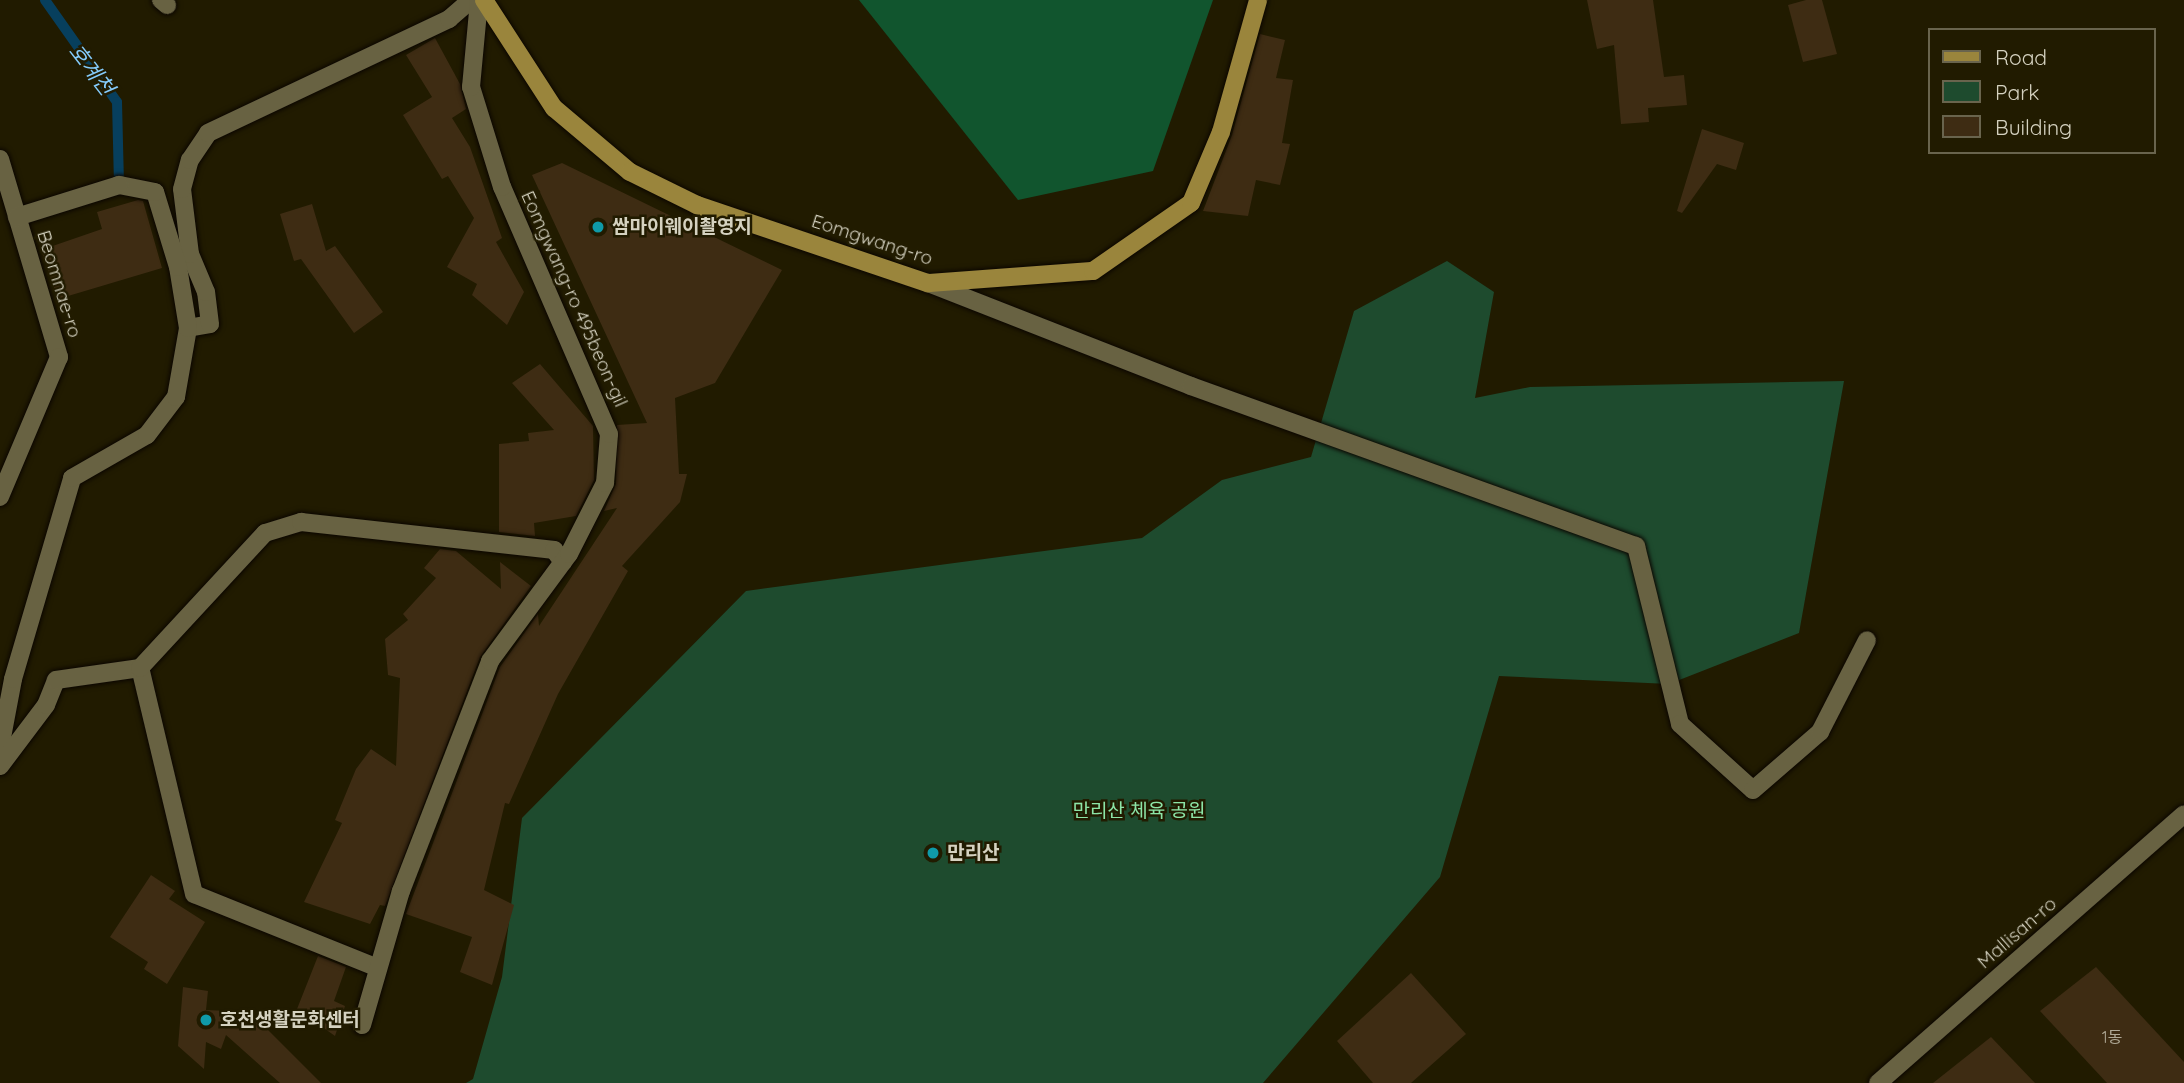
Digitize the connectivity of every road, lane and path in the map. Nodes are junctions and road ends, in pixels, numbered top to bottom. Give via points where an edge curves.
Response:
1 (471, 0) edge
2 (479, 0) edge
3 (484, 0) edge
4 (1258, 0) edge
5 (0, 159) edge
6 (17, 217) junction
7 (928, 283) junction
8 (188, 328) junction
9 (0, 497) edge
10 (563, 562) junction
11 (1867, 640) dead end
12 (140, 668) junction
13 (0, 748) edge
14 (0, 766) edge
15 (2184, 814) edge
16 (379, 968) junction
17 (362, 1025) dead end
18 (1878, 1083) edge

1 - 8 street via 449,19 208,133 190,160 182,190 190,254 206,292 210,324
2 - 10 street, Eomgwang-ro 495beon-gil via 471,87 502,187 609,434 605,483
3 - 7 main road, Eomgwang-ro via 554,108 630,172 698,205
4 - 7 main road, Eomgwang-ro via 1221,132 1191,203 1093,271
5 - 6 street, Beomnae-ro
6 - 8 street via 119,186 155,191 178,267
6 - 9 street, Beomnae-ro via 59,357
7 - 11 street via 1191,386 1636,545 1680,724 1753,790 1820,732
8 - 13 street via 176,397 155,426 72,478 13,679
10 - 12 street via 554,550 301,522 265,533
10 - 16 street, Eomgwang-ro 495beon-gil via 490,661 401,891
12 - 14 street via 56,681 46,705
12 - 16 street via 194,894
15 - 18 street, Mallisan-ro
16 - 17 street, Eomgwang-ro 495beon-gil

